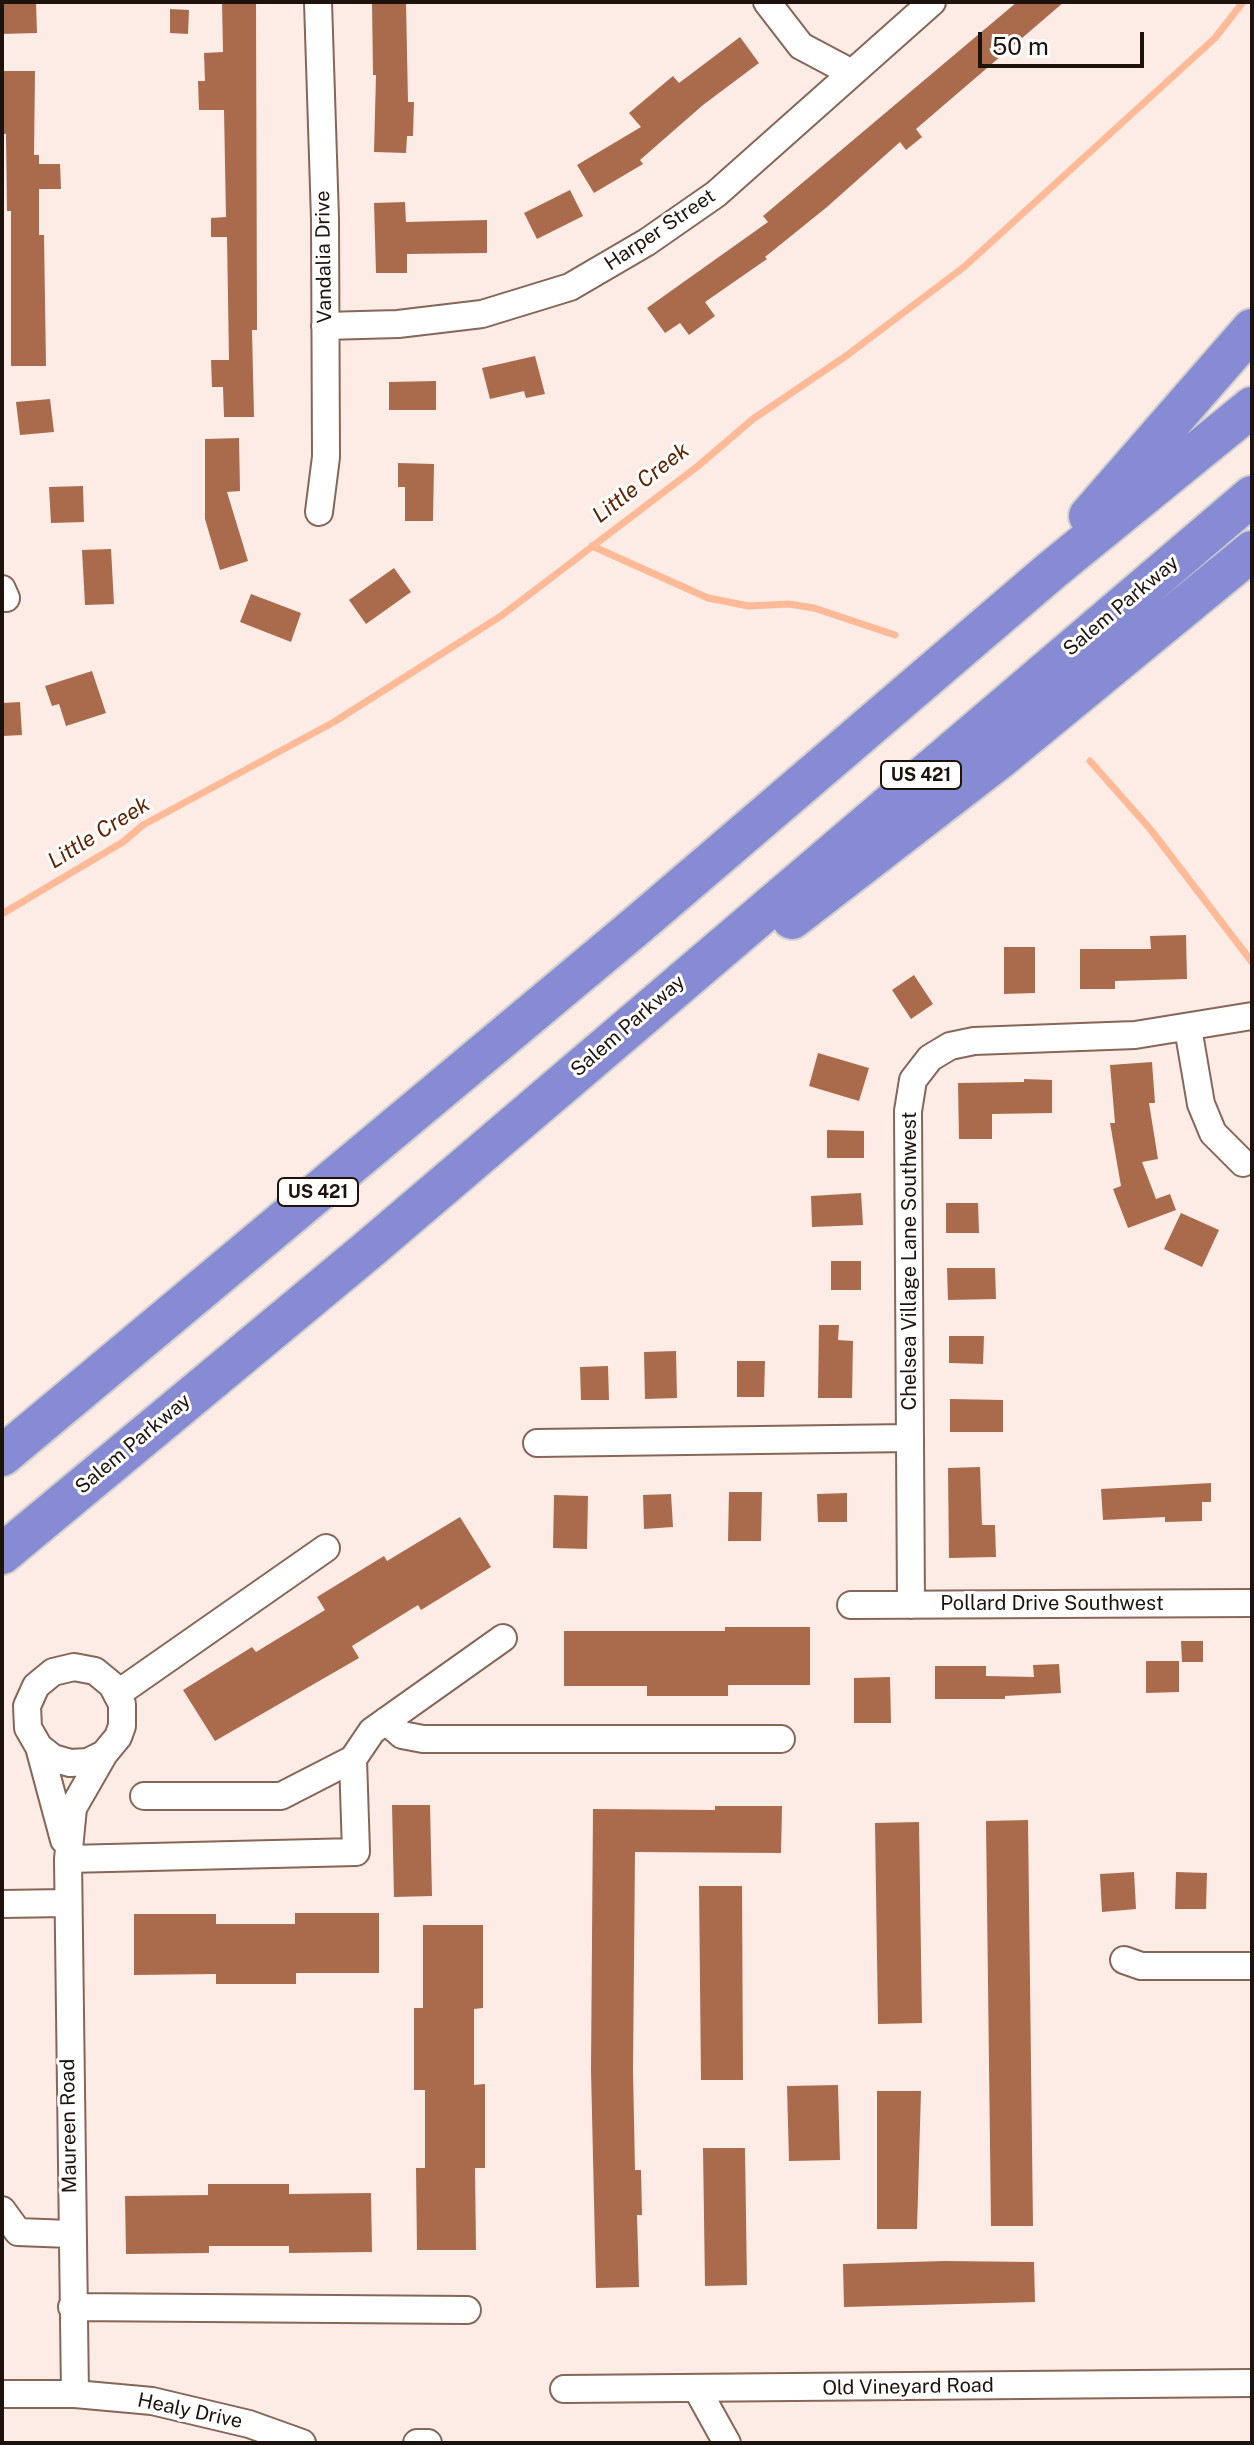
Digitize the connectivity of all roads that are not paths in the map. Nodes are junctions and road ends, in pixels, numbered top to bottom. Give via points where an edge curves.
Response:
1 (318, 2) edge
2 (767, 2) edge
3 (932, 2) edge
4 (850, 72) junction
5 (325, 326) junction
6 (1252, 329) edge
7 (1252, 407) edge
8 (1252, 496) edge
9 (319, 512) dead end
10 (1252, 551) edge
11 (1052, 570) junction
12 (1252, 1016) edge
13 (1188, 1028) junction
14 (592, 1059) junction
15 (1243, 1163) dead end
16 (910, 1438) junction
17 (537, 1443) dead end
18 (2, 1456) edge
19 (326, 1548) dead end
20 (2, 1554) edge
21 (1252, 1603) edge
22 (851, 1605) dead end
23 (911, 1605) junction
24 (503, 1638) dead end
25 (117, 1694) junction
26 (386, 1721) junction
27 (781, 1739) dead end
28 (39, 1747) junction
29 (104, 1754) junction
30 (353, 1759) junction
31 (144, 1796) dead end
32 (68, 1859) junction
33 (66, 1903) junction
34 (2, 1904) edge
35 (1124, 1960) dead end
36 (1252, 1966) edge
37 (2, 2210) edge
38 (70, 2234) junction
39 (72, 2307) junction
40 (467, 2310) dead end
41 (1252, 2383) edge
42 (564, 2389) dead end
43 (697, 2389) junction
44 (2, 2394) edge
45 (75, 2394) junction
46 (302, 2443) edge
47 (417, 2443) edge
48 (428, 2443) edge
49 (727, 2443) edge

1 - 5 street, Vandalia Drive
2 - 4 street via 801,46
3 - 4 street, Harper Street
4 - 5 street, Harper Street via 716,194 570,287 482,314
5 - 9 street, Vandalia Drive via 326,457
6 - 11 highway via 1099,504
7 - 11 highway, US 421
8 - 14 highway, Salem Parkway / US 421
10 - 14 highway via 998,760 663,1021
11 - 18 highway, US 421 via 634,928
12 - 13 street, Chelsea Village Lane Southwest
13 - 15 street via 1201,1104 1213,1133
13 - 16 street, Chelsea Village Lane Southwest via 974,1041 930,1058 913,1080 908,1111
14 - 20 highway, Salem Parkway / US 421
16 - 17 street
16 - 23 street, Chelsea Village Lane Southwest
19 - 25 street
21 - 23 street, Pollard Drive Southwest
22 - 23 street, Pollard Drive Southwest
24 - 26 street
25 - 28 street, Maureen Road via 95,1671 74,1667 53,1672 36,1686 27,1706 28,1728
25 - 29 street, Maureen Road via 122,1726
26 - 27 street via 402,1735 423,1739
26 - 30 street via 372,1731
28 - 29 street via 70,1763
28 - 32 street, Maureen Road
29 - 32 street, Maureen Road via 73,1808
30 - 31 street via 281,1796
30 - 32 street via 356,1852
32 - 33 street, Maureen Road
33 - 34 street
33 - 38 street, Maureen Road
35 - 36 street via 1141,1966
37 - 38 street via 18,2232
38 - 39 street, Maureen Road
39 - 40 street
39 - 45 street, Maureen Road
41 - 43 street, Old Vineyard Road
42 - 43 street, Old Vineyard Road
43 - 49 street
44 - 45 street
45 - 46 street, Healy Drive via 201,2411
47 - 48 street

